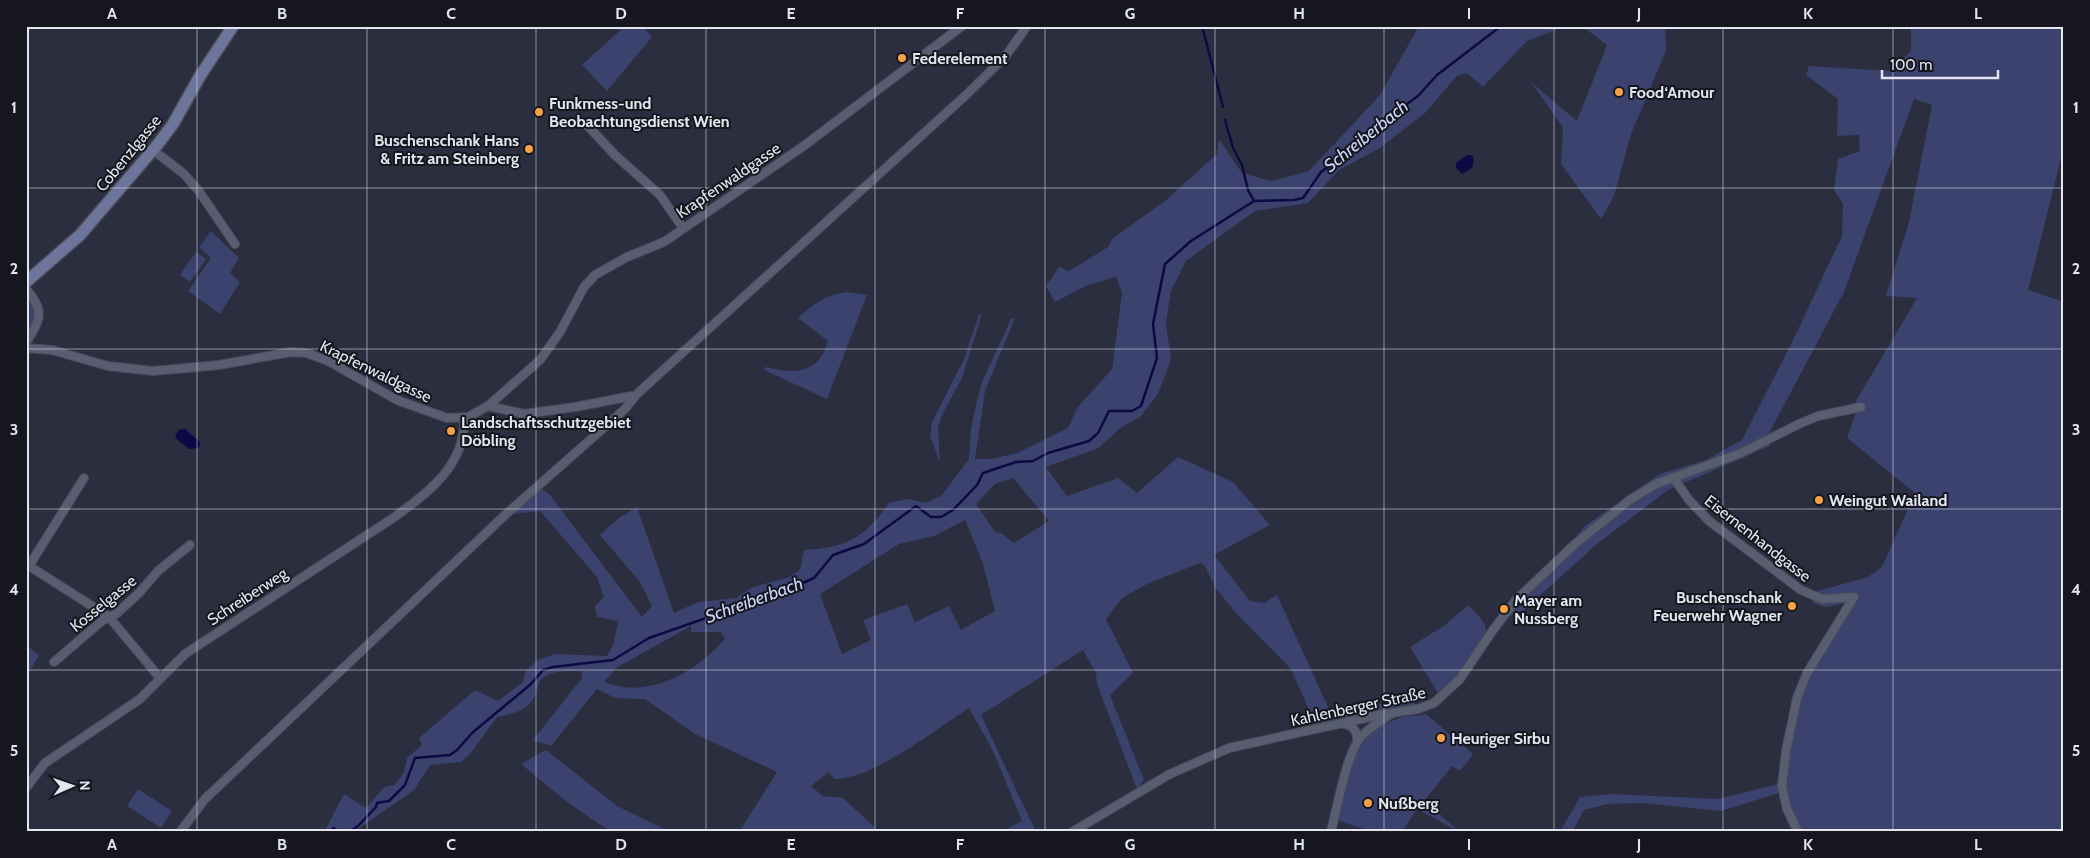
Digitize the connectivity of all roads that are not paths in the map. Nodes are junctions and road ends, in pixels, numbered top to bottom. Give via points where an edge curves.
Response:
1 (234, 26) edge
2 (962, 26) edge
3 (1027, 26) edge
4 (587, 125) dead end
5 (153, 150) junction
6 (683, 228) junction
7 (235, 244) dead end
8 (26, 282) edge
9 (26, 289) edge
10 (26, 342) edge
11 (26, 348) edge
12 (636, 394) junction
13 (488, 406) junction
14 (1861, 407) dead end
15 (464, 418) junction
16 (1673, 477) junction
17 (84, 478) dead end
18 (190, 545) dead end
19 (28, 565) edge
20 (109, 617) junction
21 (54, 662) dead end
22 (160, 678) junction
23 (1394, 713) junction
24 (1344, 724) junction
25 (1357, 742) junction
26 (26, 788) edge
27 (180, 832) edge
28 (1072, 832) edge
29 (1331, 832) edge
30 (1798, 832) edge

1 - 5 street, Cobenzlgasse via 173,124
2 - 6 street, Krapfenwaldgasse via 805,144
3 - 12 street via 1005,57 966,95
4 - 6 street via 660,195
5 - 7 street via 184,174 198,190
5 - 8 street, Cobenzlgasse via 80,235
6 - 13 street, Krapfenwaldgasse via 657,246 627,257 595,275 549,349
9 - 10 street via 39,309 39,320
11 - 15 street, Krapfenwaldgasse via 52,350 108,366 154,371 219,365 291,352 307,353 328,361 397,400 441,416
12 - 13 street via 623,399 524,414
12 - 27 street via 624,409 504,516 212,792
13 - 15 street, Krapfenwaldgasse
14 - 16 street, Kahlenberger Straße via 1818,416 1741,453
15 - 22 street, Schreiberweg via 464,436 454,462 419,498 185,654
16 - 23 street, Kahlenberger Straße via 1648,487 1631,499 1553,564 1503,616 1447,693 1424,708
16 - 30 street, Eisernenhandgasse via 1709,521 1801,590 1822,599 1854,597 1807,673 1797,698 1782,786 1787,809
17 - 19 street
18 - 20 street, Kosselgasse
19 - 20 street
20 - 21 street, Kosselgasse
20 - 22 street
22 - 26 street, Schreiberweg via 140,700 45,762
23 - 24 street, Kahlenberger Straße
23 - 25 street
24 - 25 street via 1355,730
24 - 28 street, Kahlenberger Straße via 1229,748 1170,774
25 - 29 street

